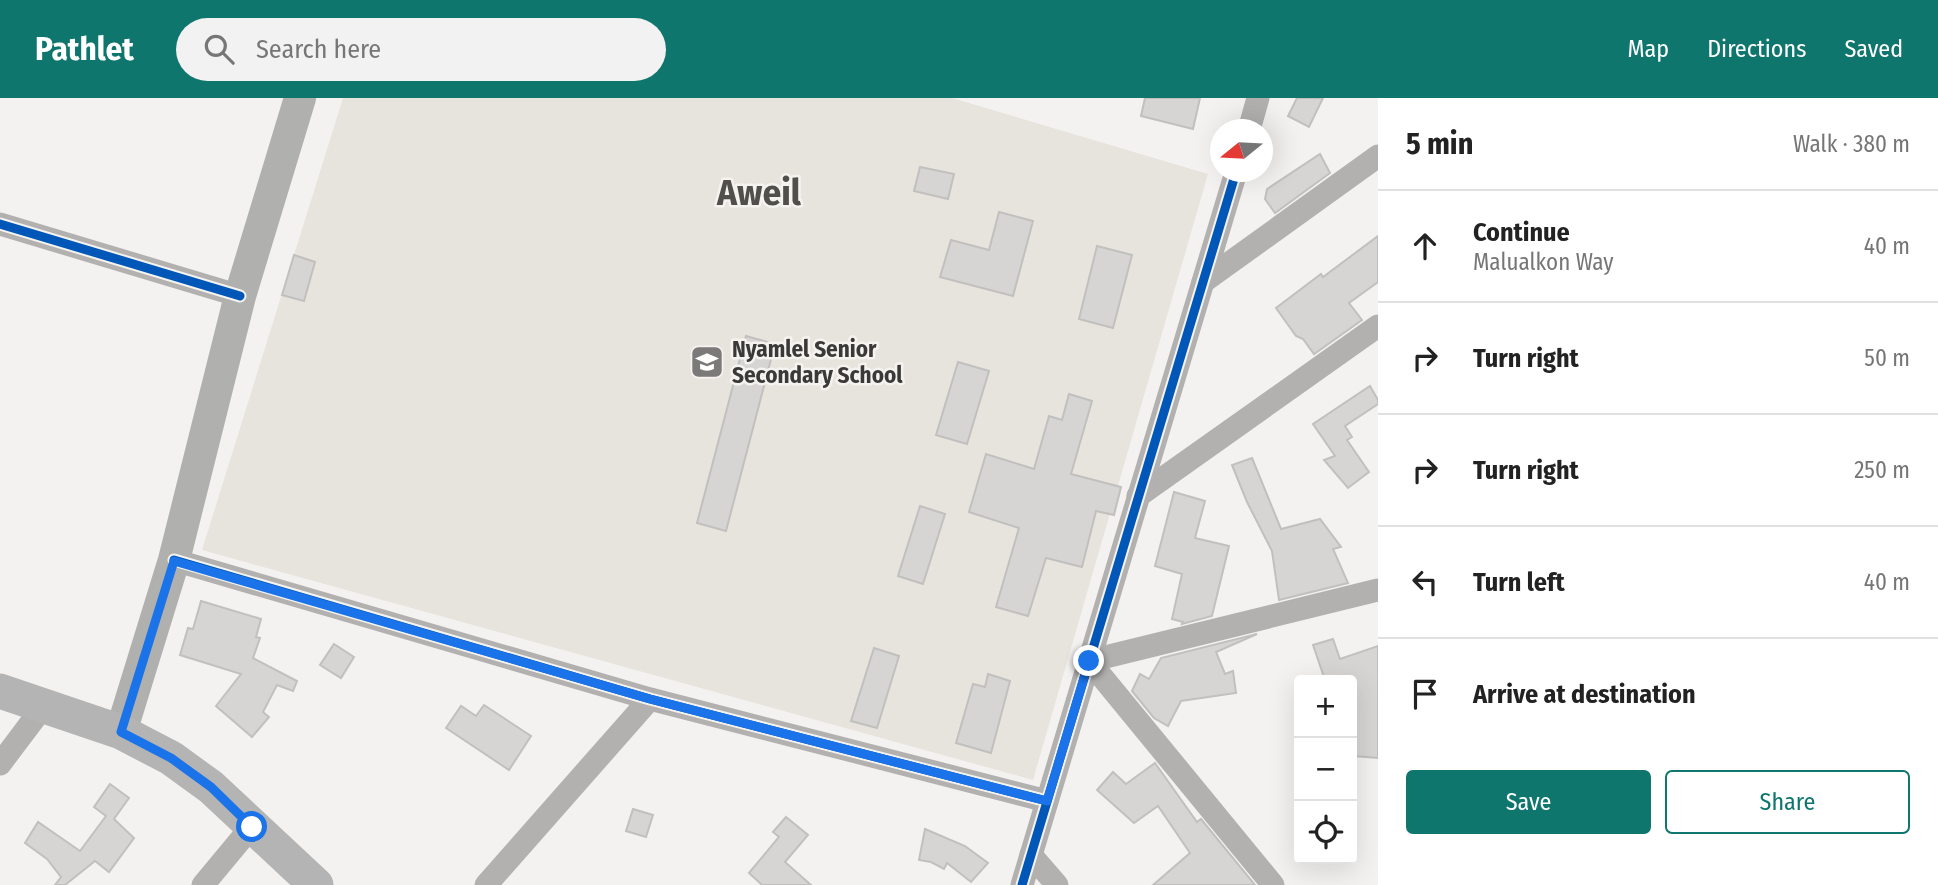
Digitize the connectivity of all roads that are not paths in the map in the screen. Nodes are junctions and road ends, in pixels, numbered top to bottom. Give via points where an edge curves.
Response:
1 (300, 98) edge
2 (1258, 98) edge
3 (1252, 119) edge
4 (1378, 156) edge
5 (1233, 182) edge
6 (0, 224) edge
7 (1203, 282) junction
8 (240, 296) junction
9 (1378, 326) edge
10 (1138, 496) junction
11 (174, 561) junction
12 (1378, 590) edge
13 (1089, 661) junction
14 (0, 691) edge
15 (650, 699) junction
16 (43, 707) junction
17 (121, 732) junction
18 (0, 764) edge
19 (1047, 801) junction
20 (252, 827) junction
21 (1031, 855) junction
22 (203, 885) edge
23 (316, 885) edge
24 (486, 885) edge
25 (1022, 885) edge
26 (1057, 885) edge
27 (1273, 885) edge

1 - 8 main road
2 - 3 street
4 - 7 street
5 - 7 street
6 - 8 street
7 - 10 street
8 - 11 main road
9 - 10 street
10 - 13 street
11 - 15 street
11 - 17 main road
12 - 13 street
13 - 19 street
13 - 27 street
14 - 16 main road
15 - 19 street
15 - 24 street
16 - 17 main road
16 - 18 street
17 - 20 main road via 171,758 211,787
19 - 21 street
20 - 22 street
20 - 23 main road
21 - 25 street
21 - 26 street

